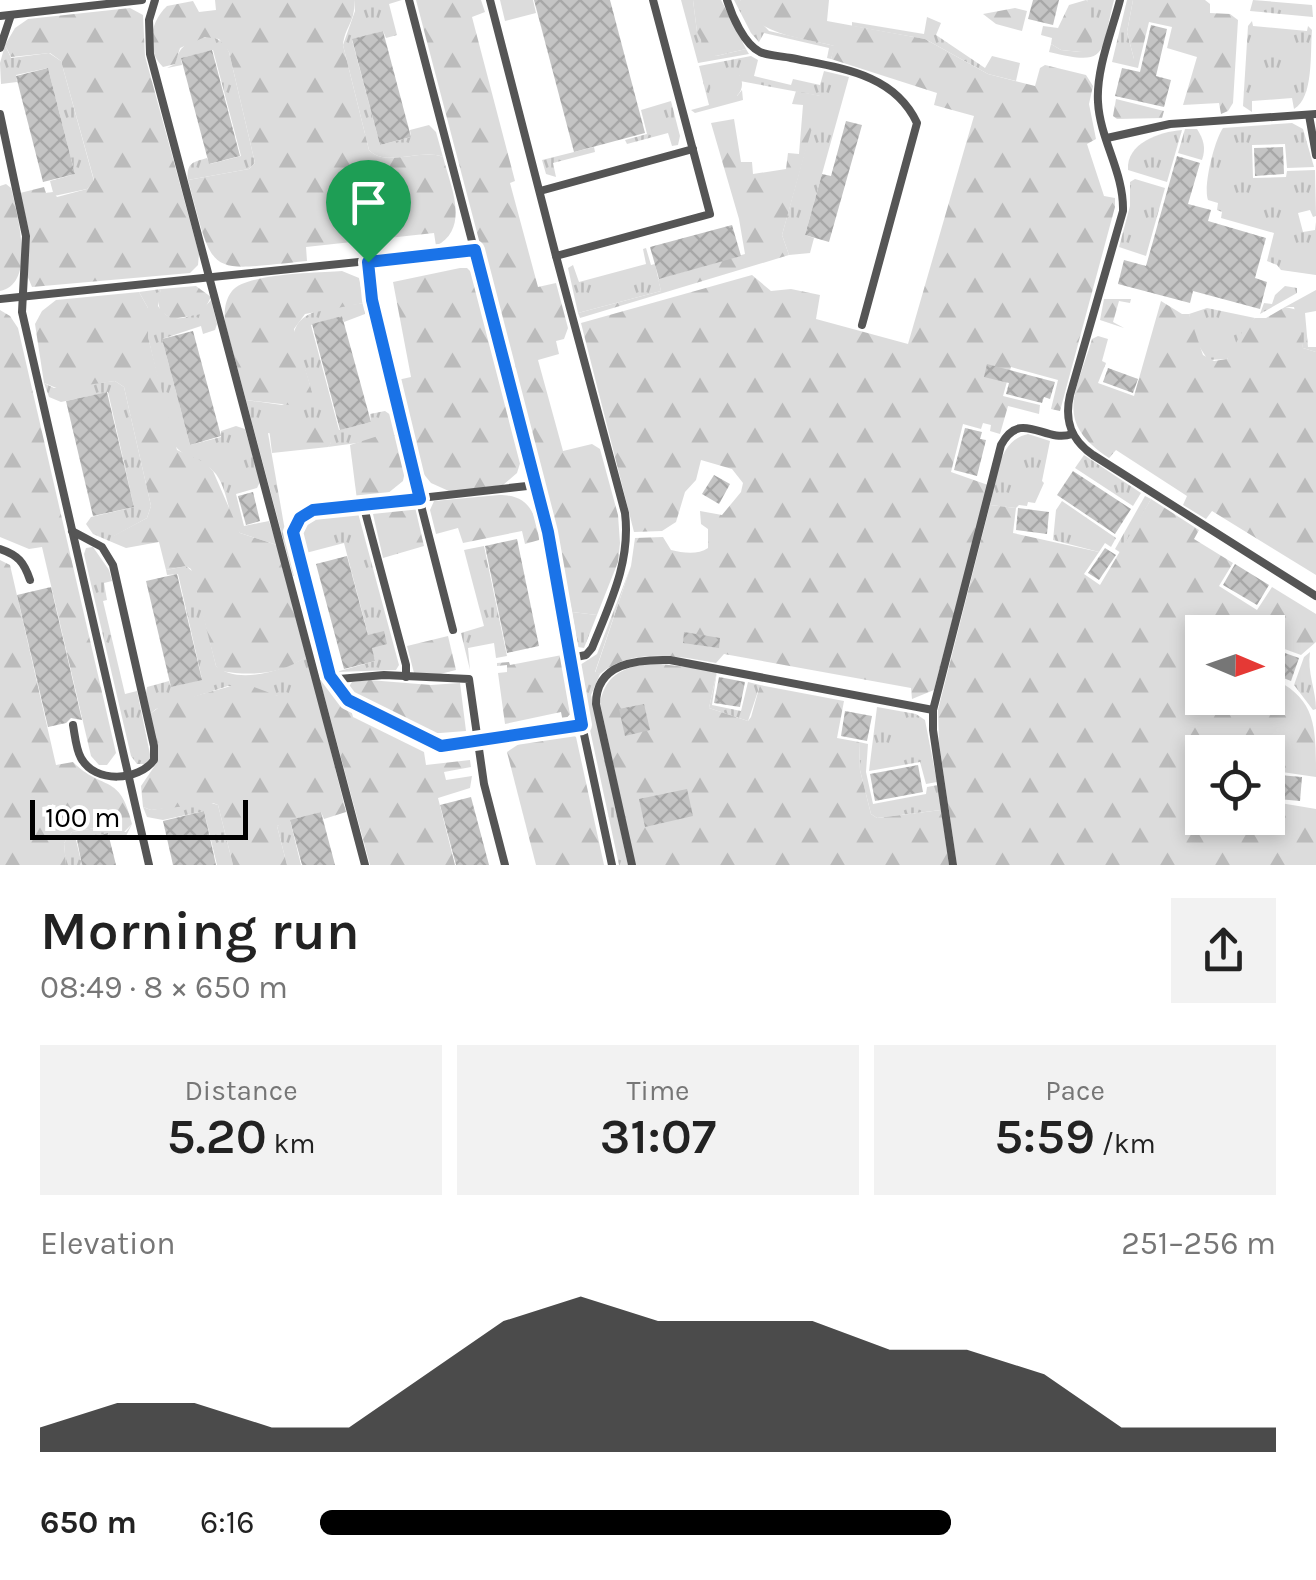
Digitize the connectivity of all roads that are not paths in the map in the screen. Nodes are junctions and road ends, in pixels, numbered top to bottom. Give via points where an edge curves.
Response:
1 (142, 0) edge
2 (155, 0) edge
3 (409, 0) edge
4 (490, 0) edge
5 (654, 0) edge
6 (728, 0) edge
7 (1120, 0) edge
8 (54, 5) edge
9 (10, 15) junction
10 (0, 16) edge
11 (0, 48) edge
12 (0, 114) edge
13 (1312, 114) edge
14 (1107, 138) junction
15 (693, 149) junction
16 (1316, 155) edge
17 (540, 191) junction
18 (475, 250) junction
19 (556, 256) junction
20 (368, 262) junction
21 (210, 278) junction
22 (20, 297) junction
23 (0, 299) edge
24 (862, 324) dead end
25 (1072, 434) junction
26 (536, 485) junction
27 (420, 499) junction
28 (363, 504) junction
29 (72, 531) junction
30 (0, 549) edge
31 (30, 580) dead end
32 (1316, 596) edge
33 (453, 630) dead end
34 (571, 658) junction
35 (330, 676) junction
36 (406, 677) junction
37 (933, 710) junction
38 (73, 725) dead end
39 (582, 725) junction
40 (479, 740) junction
41 (128, 776) junction
42 (149, 865) edge
43 (364, 865) edge
44 (505, 865) edge
45 (612, 865) edge
46 (632, 865) edge
47 (953, 865) edge

1 - 8 lane
2 - 21 lane via 150,54
3 - 18 lane
4 - 17 lane
5 - 15 lane
6 - 24 lane via 760,52 880,81 917,123
7 - 14 lane via 1098,96
8 - 9 lane
9 - 10 lane
9 - 11 lane
12 - 22 lane via 26,236
13 - 14 lane via 1170,124
13 - 16 lane
14 - 25 lane via 1123,211 1070,395
15 - 17 lane
15 - 19 lane via 710,214
17 - 19 lane
18 - 20 lane
18 - 26 lane
19 - 34 lane via 627,542 592,648
20 - 21 lane
20 - 27 lane
21 - 22 lane
21 - 43 lane
22 - 23 lane
22 - 29 lane
25 - 32 lane via 1093,455
25 - 37 lane via 1023,427 1001,445
26 - 27 lane
26 - 34 lane
27 - 28 lane
27 - 33 lane
28 - 35 lane via 313,510 293,532
28 - 36 lane
29 - 41 lane
29 - 41 lane via 102,547 113,565 155,754 151,766
30 - 31 lane via 24,563
34 - 39 lane
35 - 36 lane
35 - 40 lane via 348,700 435,745
36 - 40 lane via 468,678
37 - 46 lane via 670,660 611,670 596,690 596,704
37 - 47 lane
38 - 41 lane via 80,756 91,770
39 - 40 lane
39 - 45 lane
40 - 44 lane
41 - 42 lane

